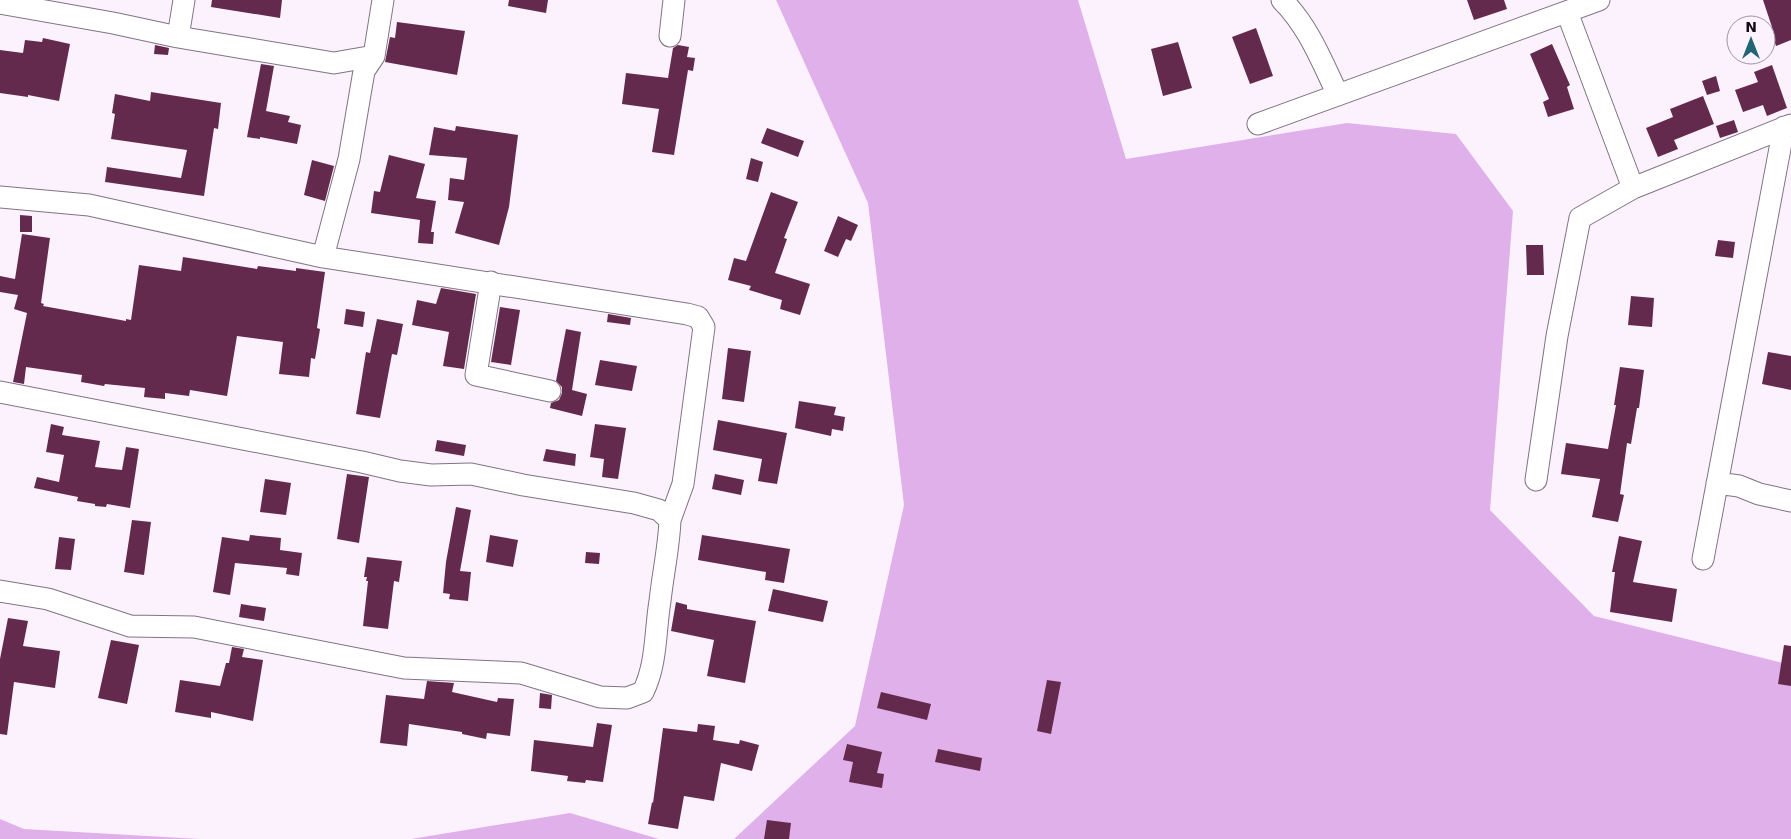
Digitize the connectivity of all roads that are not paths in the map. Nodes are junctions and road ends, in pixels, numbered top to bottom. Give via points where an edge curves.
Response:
1 (184, 0) edge
2 (383, 0) edge
3 (674, 0) edge
4 (1282, 0) edge
5 (1599, 0) edge
6 (0, 3) edge
7 (1567, 12) junction
8 (670, 36) dead end
9 (178, 37) junction
10 (374, 56) junction
11 (1338, 95) junction
12 (1258, 124) dead end
13 (1788, 126) edge
14 (1633, 188) junction
15 (0, 197) edge
16 (323, 258) junction
17 (491, 282) junction
18 (550, 391) dead end
19 (0, 392) edge
20 (1536, 480) dead end
21 (1717, 483) junction
22 (1791, 501) edge
23 (670, 520) junction
24 (1703, 559) dead end
25 (0, 591) edge

1 - 9 street
2 - 10 street
3 - 8 street
4 - 11 street via 1310,35
5 - 7 street
6 - 9 street
7 - 11 street
7 - 14 street
9 - 10 street via 334,63
10 - 16 street via 364,71 350,159
11 - 12 street
13 - 14 street
13 - 21 street
14 - 20 street via 1580,218 1557,336
15 - 16 street via 89,205
16 - 17 street
17 - 18 street via 476,375
17 - 23 street via 698,317 704,327 691,434 683,484
19 - 23 street via 400,471 431,475 472,474 523,486 634,503 659,510
21 - 22 street
21 - 24 street
23 - 25 street via 649,681 643,692 627,698 600,697 521,673 404,668 194,627 130,626 48,598

